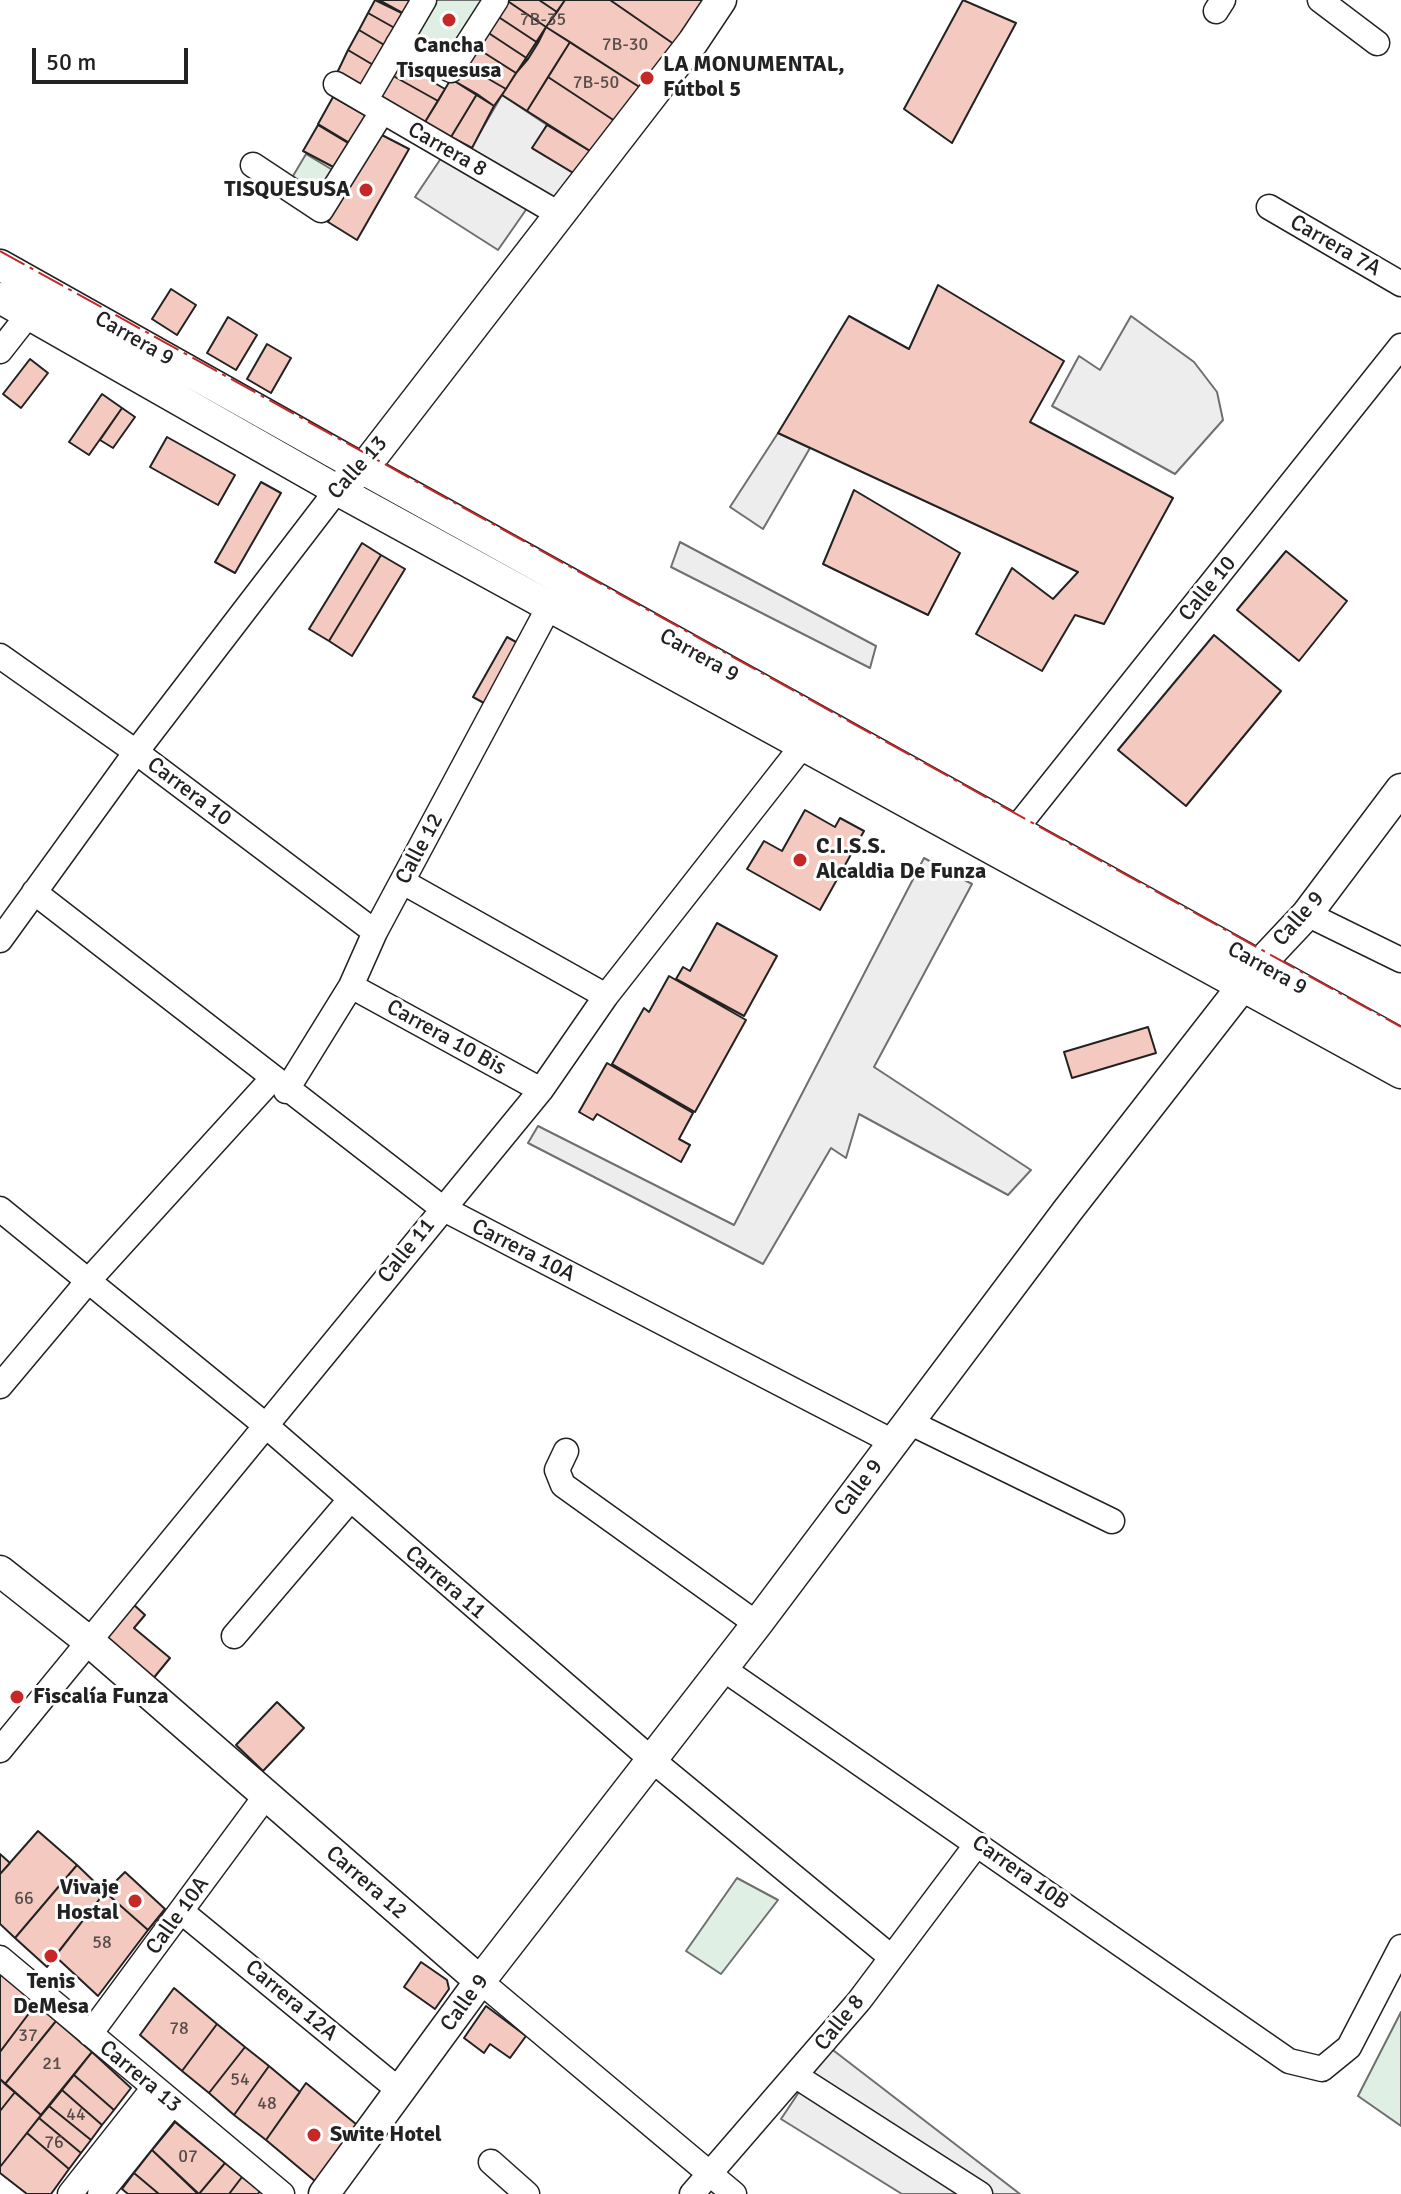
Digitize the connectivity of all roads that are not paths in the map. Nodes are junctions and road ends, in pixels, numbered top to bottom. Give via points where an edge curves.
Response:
1 (424, 0) edge
2 (496, 0) edge
3 (721, 0) edge
4 (1320, 0) edge
5 (1377, 43) dead end
6 (398, 44) junction
7 (336, 84) dead end
8 (374, 107) junction
9 (253, 165) dead end
10 (1269, 207) dead end
11 (559, 214) junction
12 (0, 265) edge
13 (1401, 284) edge
14 (0, 298) edge
15 (29, 314) junction
16 (0, 351) edge
17 (1400, 352) edge
18 (363, 469) junction
19 (337, 490) junction
20 (550, 605) junction
21 (0, 656) edge
22 (803, 745) junction
23 (136, 752) junction
24 (1401, 789) edge
25 (1014, 831) junction
26 (403, 882) junction
27 (34, 892) junction
28 (1307, 914) junction
29 (375, 932) junction
30 (0, 940) edge
31 (1401, 960) edge
32 (1251, 975) junction
33 (351, 986) junction
34 (606, 996) junction
35 (1401, 1044) edge
36 (1401, 1073) edge
37 (279, 1085) junction
38 (541, 1090) junction
39 (442, 1208) junction
40 (0, 1209) edge
41 (89, 1280) junction
42 (0, 1386) edge
43 (264, 1424) junction
44 (901, 1432) junction
45 (566, 1451) dead end
46 (349, 1501) junction
47 (1112, 1521) dead end
48 (0, 1571) edge
49 (757, 1624) junction
50 (234, 1636) dead end
51 (91, 1643) junction
52 (722, 1668) junction
53 (0, 1750) edge
54 (651, 1759) junction
55 (265, 1797) junction
56 (977, 1844) junction
57 (182, 1912) junction
58 (1401, 1947) edge
59 (891, 1957) junction
60 (0, 1958) edge
61 (480, 1981) junction
62 (90, 2034) junction
63 (796, 2076) junction
64 (400, 2091) junction
65 (162, 2097) junction
66 (491, 2162) dead end
67 (711, 2172) junction
68 (70, 2194) edge
69 (100, 2194) edge
70 (282, 2194) edge
71 (324, 2194) edge
72 (527, 2194) edge
73 (692, 2194) edge
74 (734, 2194) edge
75 (980, 2194) edge

1 - 6 street
2 - 6 street via 451,70
3 - 11 main road, Calle 13
4 - 5 street
6 - 8 street
7 - 8 street, Carrera 8
8 - 9 street via 321,210
8 - 11 street, Carrera 8
10 - 13 street, Carrera 7A
11 - 18 main road, Calle 13
12 - 18 main road, Carrera 9
14 - 15 main road, Carrera 9
15 - 16 street
15 - 19 main road, Carrera 9
17 - 25 street, Calle 10
18 - 19 main road, Calle 13
18 - 25 main road, Carrera 9
19 - 20 main road, Carrera 9
19 - 23 street, Calle 13
20 - 22 main road, Carrera 9
20 - 26 street, Calle 12
21 - 23 street, Carrera 10
22 - 32 main road, Carrera 9
22 - 34 street, Calle 11
23 - 27 street, Calle 13
23 - 29 street, Carrera 10
24 - 28 main road, Calle 9
25 - 32 main road, Carrera 9
26 - 29 street, Calle 12
26 - 34 street
27 - 30 street, Calle 13
27 - 37 street, Carrera 10A
28 - 31 street
28 - 32 main road, Calle 9
29 - 33 street, Calle 12
32 - 35 main road, Carrera 9
32 - 36 main road, Carrera 9
32 - 44 main road, Calle 9
33 - 37 street, Calle 12
33 - 38 street, Carrera 10 Bis
34 - 38 street, Calle 11
37 - 39 street, Carrera 10A
37 - 41 street, Calle 12
38 - 39 street, Calle 11
39 - 43 street, Calle 11
39 - 44 street, Carrera 10A
40 - 41 street, Carrera 11
41 - 42 street, Calle 12
41 - 43 street, Carrera 11
43 - 46 street, Carrera 11
43 - 51 street, Calle 11
44 - 47 street, Carrera 10A
44 - 49 main road, Calle 9
45 - 49 street via 557,1470 563,1485
46 - 50 street
46 - 54 street, Carrera 11
48 - 51 main road, Carrera 12
49 - 52 main road, Calle 9
51 - 53 street, Calle 11
51 - 55 main road, Carrera 12
52 - 54 main road, Calle 9
52 - 56 street, Carrera 10B
54 - 59 street, Carrera 11
54 - 61 main road, Calle 9
55 - 57 street, Calle 10A
55 - 61 main road, Carrera 12
56 - 58 street, Carrera 10B via 1289,2061 1322,2069 1349,2047
56 - 59 street, Calle 8
57 - 62 street, Calle 10A
57 - 64 street, Carrera 12A
59 - 63 street, Calle 8
60 - 62 street, Carrera 13
61 - 64 main road, Calle 9
61 - 67 street, Carrera 12
62 - 65 street, Carrera 13
63 - 67 street, Calle 8
63 - 75 street
64 - 71 main road, Calle 9
65 - 68 street
65 - 69 street
65 - 70 street, Carrera 13
66 - 72 street
67 - 73 street, Calle 8
67 - 74 street, Carrera 12

